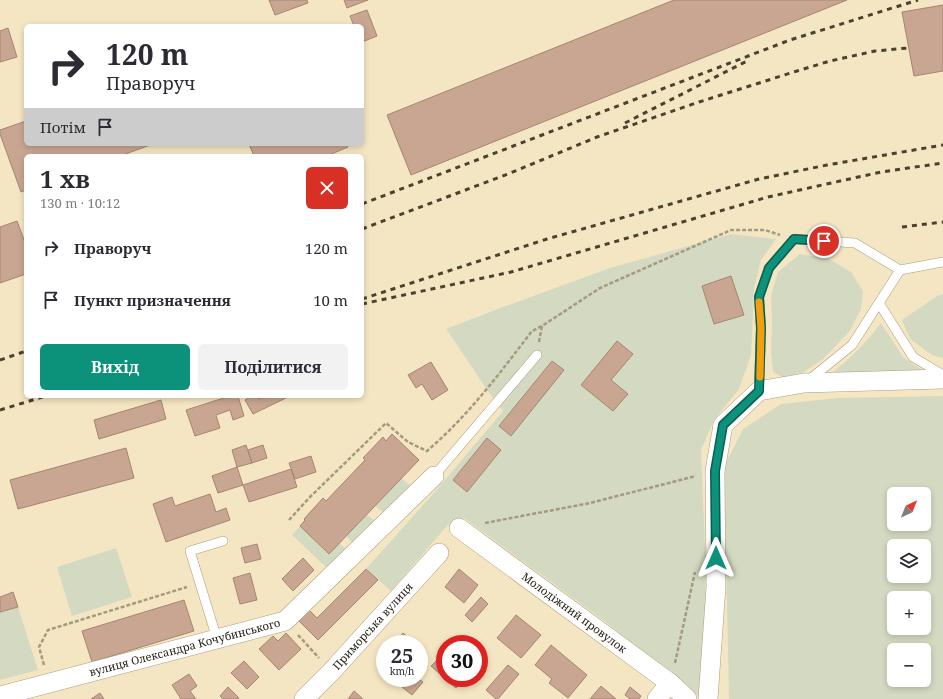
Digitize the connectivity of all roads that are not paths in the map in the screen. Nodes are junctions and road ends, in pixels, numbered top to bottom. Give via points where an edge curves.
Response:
1 (943, 262) edge
2 (900, 270) junction
3 (879, 303) junction
4 (537, 355) road end
5 (943, 375) edge
6 (943, 379) edge
7 (804, 383) junction
8 (759, 391) junction
9 (434, 476) joint
10 (459, 528) road end
11 (223, 541) dead end
12 (439, 553) dead end
13 (216, 639) junction
14 (670, 683) junction
15 (0, 696) edge
16 (304, 699) edge
17 (657, 699) edge
18 (687, 699) edge
19 (708, 699) edge

1 - 2 lane
2 - 3 lane
2 - 8 lane via 855,243 794,239 769,268 759,297
3 - 5 lane via 913,357
3 - 7 lane via 852,344
4 - 9 lane
6 - 7 street
7 - 8 street
8 - 19 street via 723,425 715,471 716,587
9 - 13 street, вулиця Олександра Кочубинського via 285,621
10 - 14 street, Молодіжний провулок
11 - 13 lane via 190,551
12 - 16 street, Приморська вулиця
13 - 15 street, вулиця Олександра Кочубинського
14 - 17 street
14 - 18 street, Молодіжний провулок

